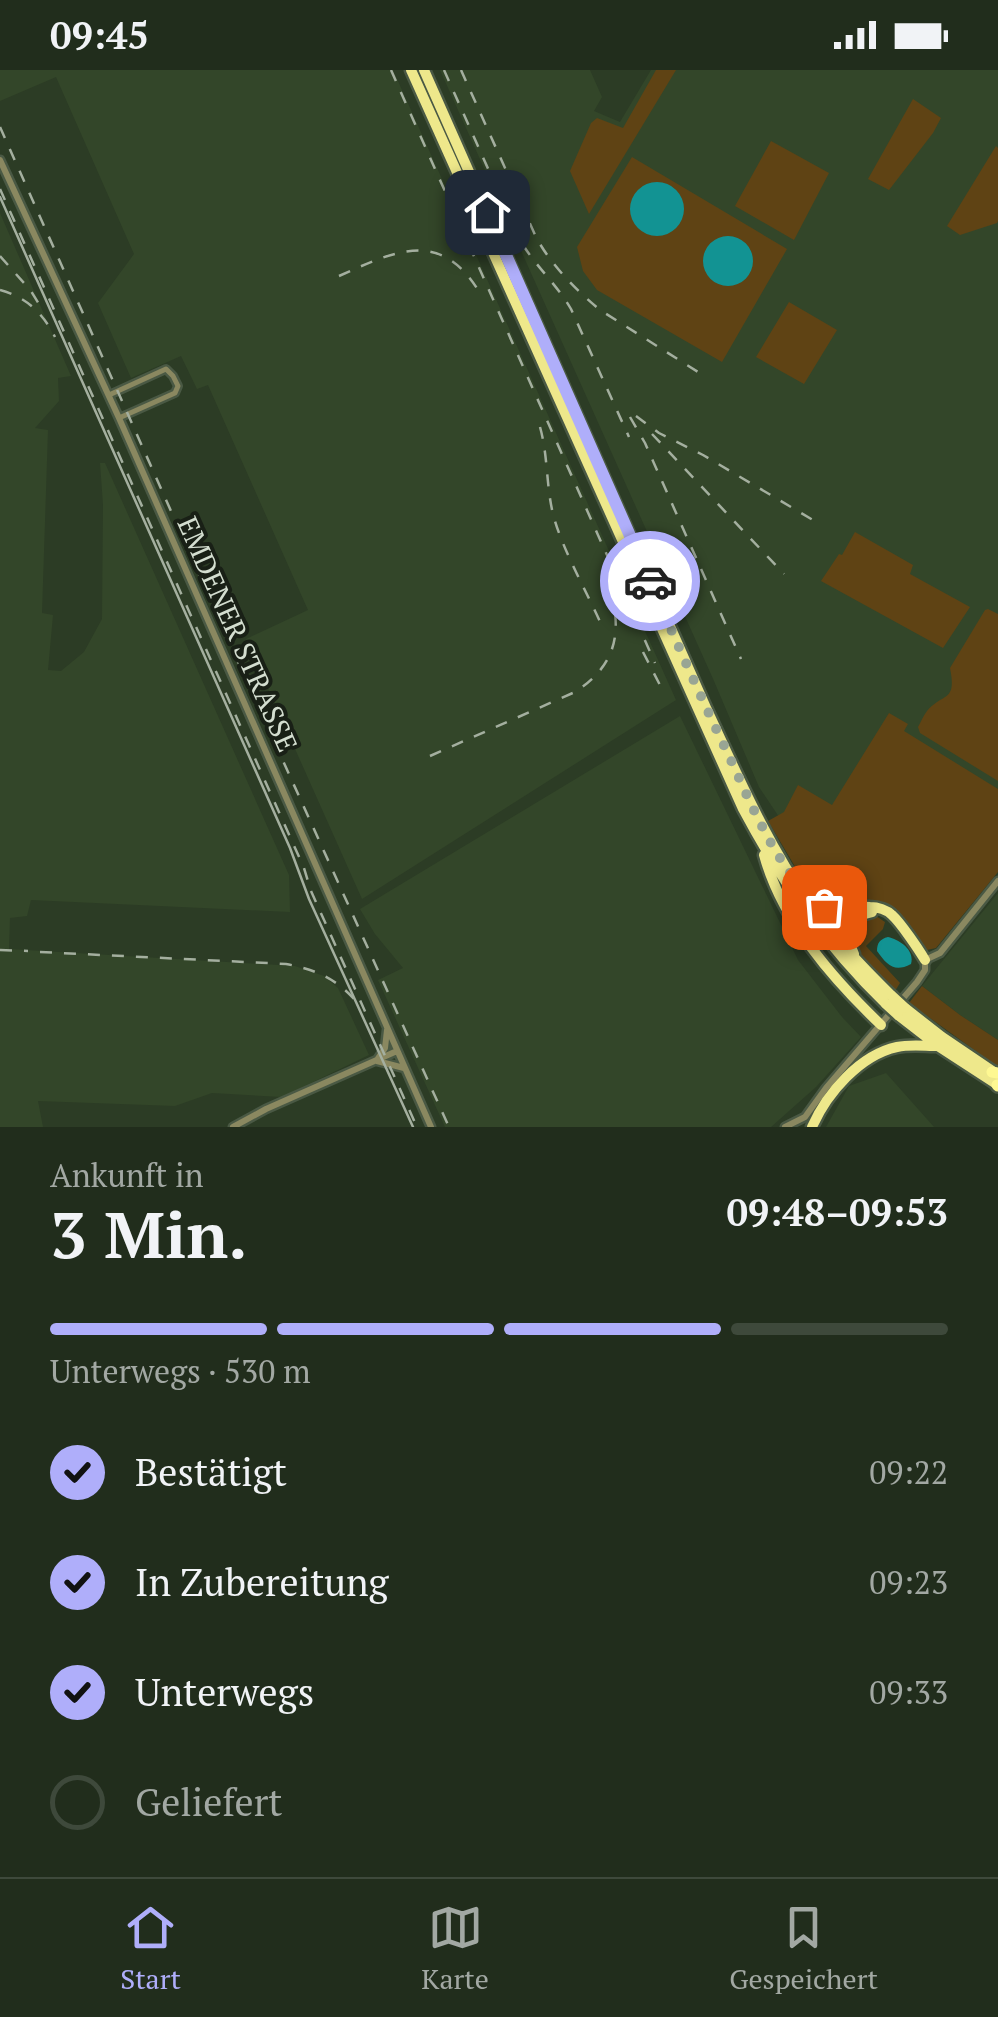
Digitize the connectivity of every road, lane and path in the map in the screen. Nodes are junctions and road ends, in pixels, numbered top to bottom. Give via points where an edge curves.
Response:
1 (411, 70) edge
2 (424, 70) edge
3 (0, 160) edge
4 (108, 395) junction
5 (119, 418) junction
6 (760, 840) junction
7 (784, 864) junction
8 (998, 881) edge
9 (902, 929) junction
10 (925, 960) junction
11 (858, 963) junction
12 (889, 1000) junction
13 (902, 1011) junction
14 (881, 1025) junction
15 (387, 1028) junction
16 (938, 1046) junction
17 (397, 1051) junction
18 (376, 1061) junction
19 (405, 1068) junction
20 (996, 1073) edge
21 (838, 1076) junction
22 (998, 1085) edge
23 (798, 1122) junction
24 (234, 1127) edge
25 (431, 1127) edge
26 (785, 1127) edge
27 (808, 1127) edge

1 - 6 highway
2 - 7 highway via 707,710
3 - 4 street, EMDENER STRASSE
4 - 5 street, EMDENER STRASSE
4 - 5 street via 166,370 178,386
5 - 15 street, EMDENER STRASSE
6 - 12 highway via 821,934
6 - 14 highway via 770,875 799,928
7 - 9 highway via 824,907 883,909
7 - 11 highway
8 - 10 street via 940,954
9 - 10 highway
9 - 11 highway via 880,912 855,918 847,938
10 - 14 street via 923,974
11 - 12 highway
12 - 13 highway, bridge
13 - 16 highway
13 - 20 highway
14 - 21 street
15 - 17 street, EMDENER STRASSE
15 - 18 street via 386,1048
16 - 22 highway
16 - 27 highway via 900,1046 874,1058 837,1087
17 - 18 street
17 - 19 street, EMDENER STRASSE
18 - 19 street
18 - 24 street
19 - 25 street, EMDENER STRASSE
21 - 23 street
21 - 27 street
23 - 26 street
23 - 27 street

